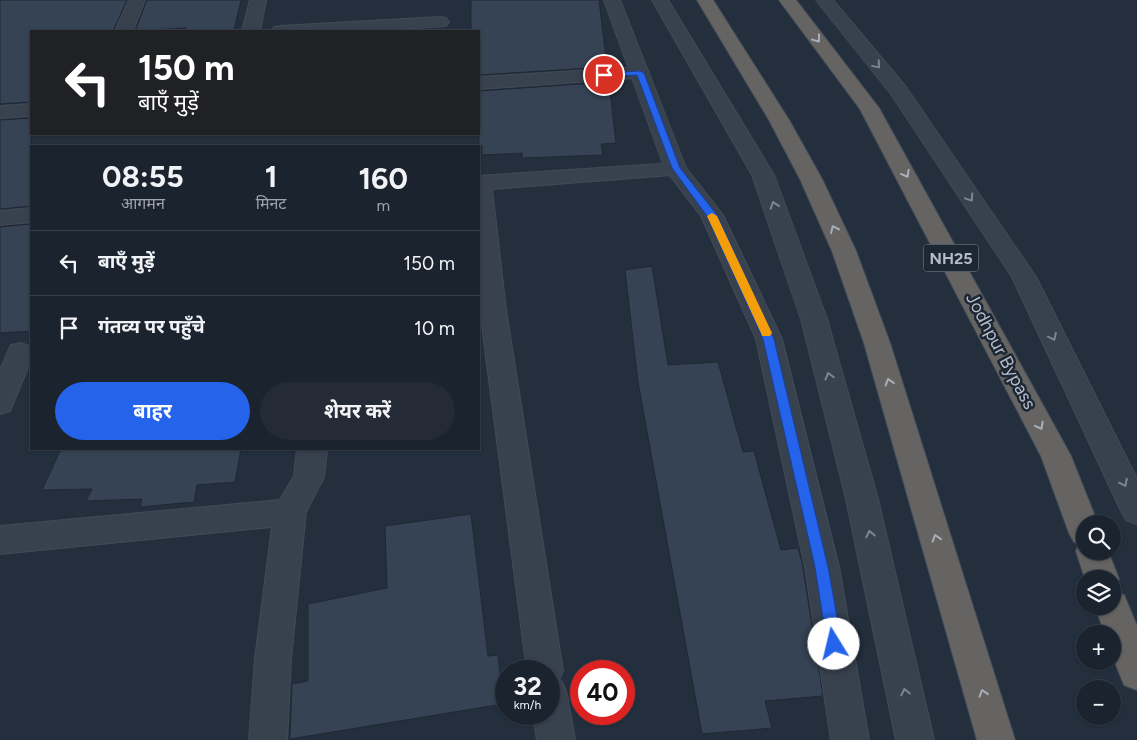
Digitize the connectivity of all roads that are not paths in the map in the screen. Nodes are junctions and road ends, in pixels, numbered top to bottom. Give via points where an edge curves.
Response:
1 (137, 0) edge
2 (258, 0) edge
3 (612, 0) edge
4 (660, 0) edge
5 (705, 0) edge
6 (787, 0) edge
7 (824, 0) edge
8 (440, 20) edge
9 (124, 30) edge
10 (251, 30) edge
11 (295, 30) edge
12 (640, 73) junction
13 (480, 83) edge
14 (30, 110) edge
15 (0, 112) edge
16 (676, 168) junction
17 (480, 183) edge
18 (480, 201) edge
19 (30, 215) edge
20 (0, 218) edge
21 (486, 311) edge
22 (18, 352) edge
23 (0, 404) edge
24 (312, 450) edge
25 (1137, 511) edge
26 (290, 512) junction
27 (1078, 515) edge
28 (0, 540) edge
29 (1115, 615) edge
30 (544, 660) edge
31 (1137, 673) edge
32 (554, 725) edge
33 (268, 740) edge
34 (556, 740) edge
35 (850, 740) edge
36 (915, 740) edge
37 (996, 740) edge

1 - 9 street
2 - 10 street
3 - 12 street
36 -> 4 street via 862,499 814,319 763,175
37 -> 5 highway via 877,343 844,251 811,179
6 -> 27 highway, Jodhpur Bypass / NH25 via 869,108 1056,456
7 -> 25 street via 899,91 1024,277
8 - 11 street
12 - 13 street
12 - 16 street
14 - 15 street
16 - 17 street
16 - 35 street via 712,215 769,339 822,567
18 - 21 street
19 - 20 street
21 - 30 street
22 - 23 street
24 - 26 street via 309,477
26 - 28 street
26 - 33 street via 273,659
29 - 31 highway
32 - 34 street

